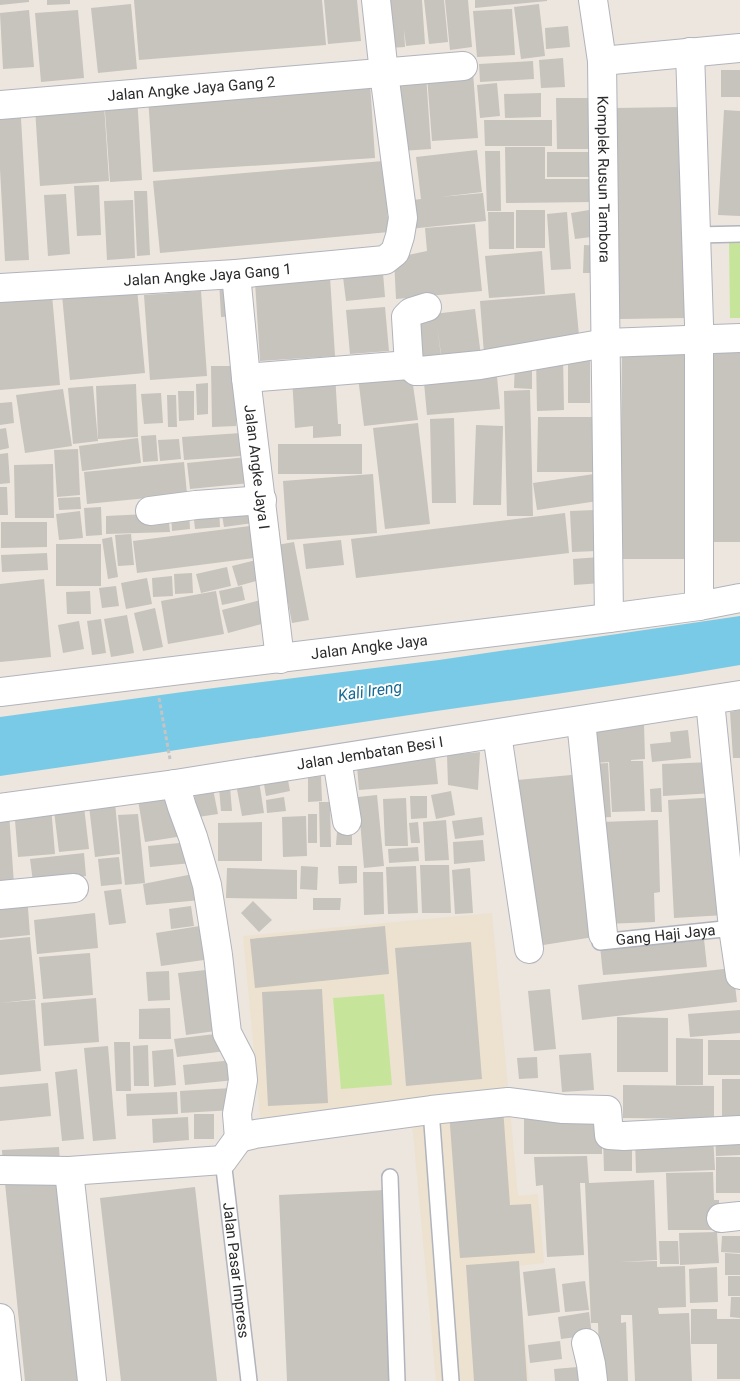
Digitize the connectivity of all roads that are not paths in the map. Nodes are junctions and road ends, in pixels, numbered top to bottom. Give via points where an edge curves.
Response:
1 (376, 0) edge
2 (593, 0) edge
3 (740, 48) edge
4 (690, 52) junction
5 (602, 61) junction
6 (463, 66) dead end
7 (384, 73) junction
8 (0, 105) edge
9 (740, 234) edge
10 (696, 235) junction
11 (236, 274) junction
12 (0, 288) edge
13 (427, 307) dead end
14 (699, 338) junction
15 (740, 338) edge
16 (606, 343) junction
17 (410, 365) junction
18 (246, 378) junction
19 (262, 500) junction
20 (150, 511) dead end
21 (740, 598) edge
22 (699, 606) junction
23 (609, 618) junction
24 (280, 659) junction
25 (0, 692) edge
26 (740, 695) edge
27 (710, 701) junction
28 (581, 721) junction
29 (497, 734) junction
30 (337, 759) junction
31 (173, 772) junction
32 (0, 808) edge
33 (347, 821) dead end
34 (74, 888) dead end
35 (0, 895) edge
36 (733, 928) junction
37 (601, 938) joint
38 (529, 949) dead end
39 (740, 975) edge
40 (431, 1110) junction
41 (740, 1130) edge
42 (231, 1149) junction
43 (0, 1170) edge
44 (69, 1171) junction
45 (390, 1177) dead end
46 (0, 1318) edge
47 (586, 1343) dead end
48 (6, 1381) edge
49 (92, 1381) edge
50 (249, 1381) edge
51 (397, 1381) edge
52 (451, 1381) edge
53 (593, 1381) edge

1 - 7 street
2 - 5 street, Komplek Rusun Tambora
3 - 4 street
4 - 5 street
4 - 10 street
5 - 16 street, Komplek Rusun Tambora
6 - 7 street, Jalan Angke Jaya Gang 2
7 - 8 street, Jalan Angke Jaya Gang 2
7 - 11 street, Jalan Angke Jaya Gang 1 via 403,218 395,252 385,260
9 - 10 lane
10 - 14 street
11 - 12 street, Jalan Angke Jaya Gang 1
11 - 18 street, Jalan Angke Jaya I
13 - 17 street via 406,316
14 - 15 street
14 - 16 street
14 - 22 street
16 - 17 street via 420,372
16 - 23 street, Komplek Rusun Tambora
17 - 18 street
18 - 19 street, Jalan Angke Jaya I
19 - 20 street
19 - 24 street, Jalan Angke Jaya I
21 - 22 street, Jalan Angke Jaya
22 - 23 street, Jalan Angke Jaya
23 - 24 street, Jalan Angke Jaya
24 - 25 street, Jalan Angke Jaya
26 - 27 street, Jalan Jembatan Besi I
27 - 28 street, Jalan Jembatan Besi I
27 - 36 street
28 - 29 street, Jalan Jembatan Besi I
28 - 37 street
29 - 30 street, Jalan Jembatan Besi I
29 - 38 street
30 - 31 street, Jalan Jembatan Besi I
30 - 33 street
31 - 32 street, Jalan Jembatan Besi I
31 - 42 street via 207,885 227,1034 241,1060 243,1080
34 - 35 street
36 - 37 lane, Gang Haji Jaya
36 - 39 street
40 - 41 street via 508,1102 563,1109 607,1110 609,1135 624,1136
40 - 42 street via 255,1134
40 - 52 lane
42 - 44 street
42 - 50 lane, Jalan Pasar Impress
43 - 44 street
44 - 49 street
45 - 51 lane
46 - 48 street
47 - 53 street

